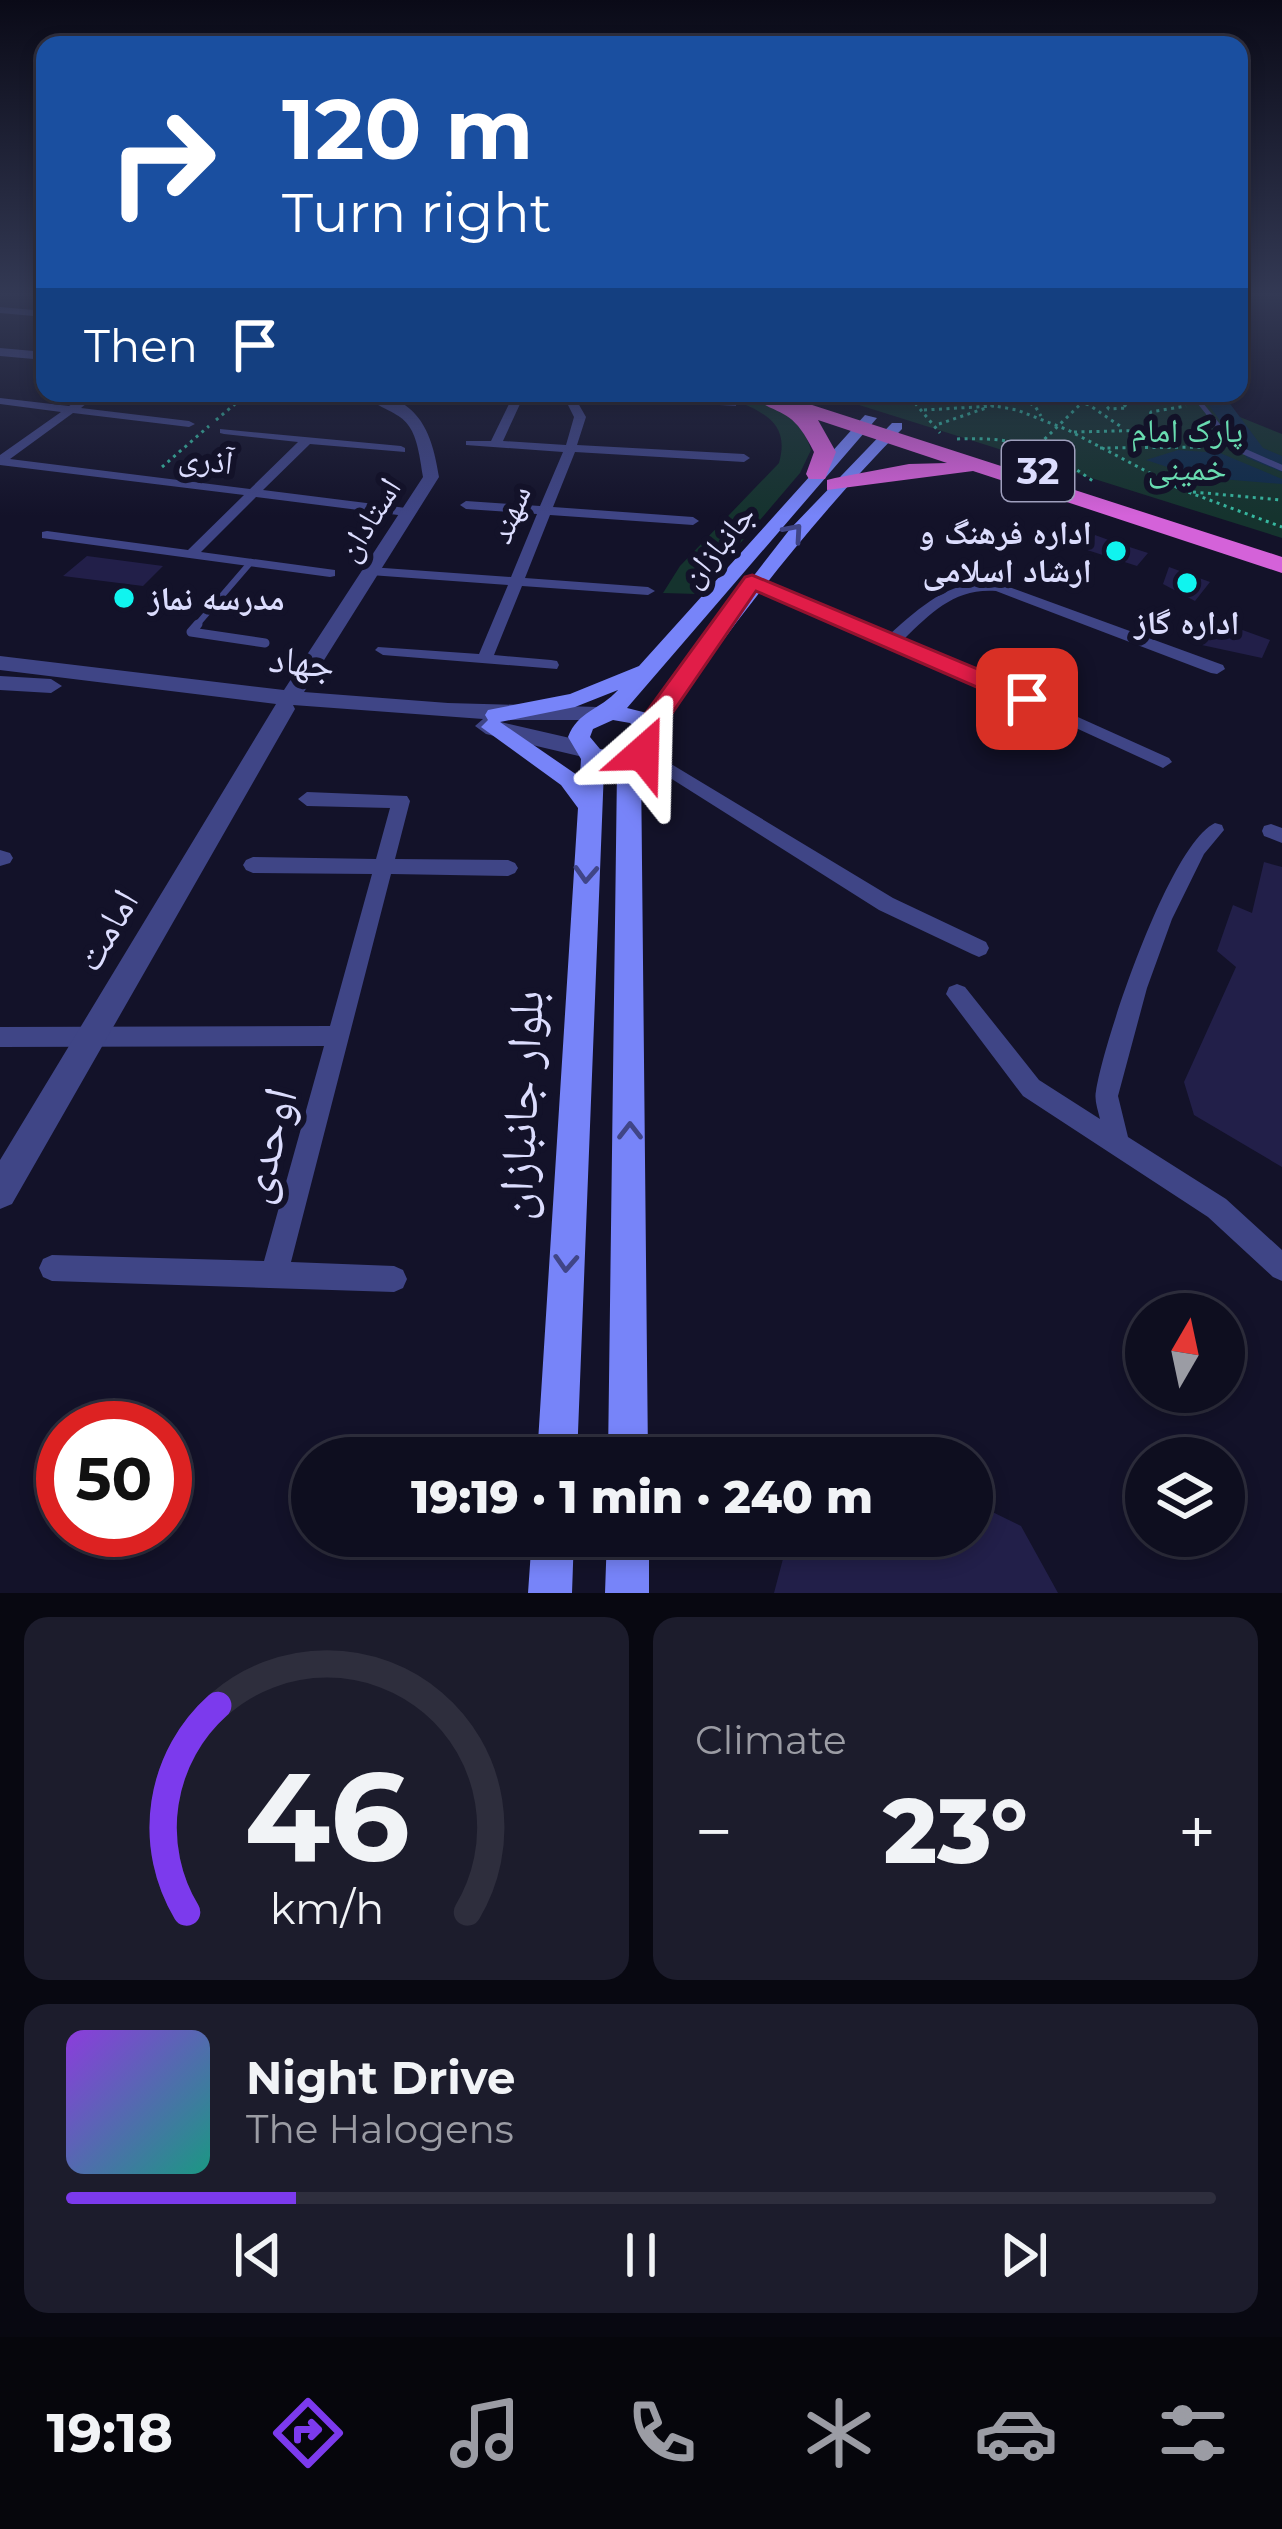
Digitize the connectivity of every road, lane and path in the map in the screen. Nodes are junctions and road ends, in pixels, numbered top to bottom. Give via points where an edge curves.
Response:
1 (0, 401) edge
2 (82, 402) edge
3 (237, 402) edge
4 (391, 402) edge
5 (516, 402) edge
6 (528, 402) edge
7 (574, 402) edge
8 (703, 402) edge
9 (793, 402) edge
10 (802, 402) edge
11 (907, 402) edge
12 (977, 402) edge
13 (1027, 402) edge
14 (1083, 402) joint
15 (1199, 402) edge
16 (539, 403) dead end
17 (732, 404) dead end
18 (1000, 406) junction
19 (1186, 406) dead end
20 (71, 410) junction
21 (924, 410) junction
22 (1042, 420) junction
23 (865, 422) junction
24 (189, 424) dead end
25 (935, 425) junction
26 (1058, 426) junction
27 (1123, 429) junction
28 (1146, 430) junction
29 (224, 431) dead end
30 (892, 431) junction
31 (1072, 432) junction
32 (940, 433) dead end
33 (957, 439) dead end
34 (307, 440) junction
35 (470, 443) dead end
36 (1039, 444) junction
37 (495, 445) junction
38 (1200, 445) junction
39 (1099, 448) junction
40 (1218, 448) dead end
41 (568, 449) junction
42 (401, 450) dead end
43 (744, 458) dead end
44 (0, 460) edge
45 (1023, 460) dead end
46 (1282, 468) edge
47 (994, 470) junction
48 (146, 479) junction
49 (1093, 481) dead end
50 (820, 486) junction
51 (251, 492) junction
52 (1186, 492) junction
53 (1282, 500) edge
54 (466, 505) dead end
55 (542, 511) junction
56 (406, 512) junction
57 (693, 521) dead end
58 (1282, 526) edge
59 (46, 535) dead end
60 (1282, 550) edge
61 (191, 554) junction
62 (251, 562) junction
63 (1282, 565) edge
64 (370, 572) junction
65 (331, 573) dead end
66 (514, 582) junction
67 (752, 582) junction
68 (648, 591) dead end
69 (893, 640) junction
70 (266, 643) dead end
71 (383, 650) dead end
72 (485, 659) junction
73 (0, 663) edge
74 (657, 664) junction
75 (551, 665) dead end
76 (1217, 669) dead end
77 (0, 683) edge
78 (288, 702) junction
79 (604, 714) junction
80 (494, 721) junction
81 (649, 727) junction
82 (588, 753) junction
83 (636, 757) junction
84 (1163, 761) dead end
85 (307, 799) dead end
86 (589, 805) junction
87 (1215, 830) dead end
88 (253, 865) dead end
89 (383, 867) junction
90 (508, 868) dead end
91 (979, 948) dead end
92 (957, 994) dead end
93 (339, 1036) junction
94 (0, 1037) edge
95 (91, 1039) junction
96 (1118, 1144) junction
97 (0, 1192) edge
98 (52, 1268) dead end
99 (1282, 1268) edge
100 (274, 1275) junction
101 (394, 1279) dead end
102 (557, 1437) edge
103 (628, 1437) edge
104 (552, 1557) edge
105 (628, 1557) edge
106 (550, 1593) edge
107 (627, 1593) edge

1 - 20 street
2 - 20 street
3 - 48 path
4 - 56 street, استادان via 426,435 430,478
5 - 37 street
6 - 16 street
7 - 41 street, سهند via 580,417
8 - 17 street
9 - 50 highway via 825,452
10 - 23 highway, 32
11 - 21 path
12 - 18 path
13 - 22 path
14 - 26 path
14 - 27 path
15 - 46 lane via 1236,448
18 - 21 path
18 - 22 path
18 - 25 path
19 - 28 path via 1151,412
20 - 24 street
20 - 44 street
21 - 25 path
22 - 26 path
23 - 30 highway, 32
23 - 50 main road, جانبازان
25 - 32 path
26 - 31 path
26 - 36 path
27 - 28 path
27 - 31 path
28 - 38 path
29 - 34 street
30 - 47 highway, 32
30 - 50 main road
30 - 60 highway, 32
31 - 39 path
33 - 36 path
34 - 42 street
34 - 51 street
35 - 37 street
36 - 45 path
36 - 49 path
37 - 41 street
38 - 39 path
38 - 40 path
39 - 52 path
41 - 43 street
41 - 55 street, سهند
44 - 48 street, آذری
47 - 50 highway via 909,471
47 - 63 highway, 32
48 - 51 street, آذری
67 -> 50 main road, جانبازان
50 - 74 main road, جانبازان
51 - 56 street, آذری
51 - 61 street
52 - 53 path
52 - 58 path
54 - 55 street
55 - 57 street
55 - 66 street, سهند
56 - 64 street, استادان
59 - 61 street
61 - 62 street
62 - 65 street
62 - 70 lane via 191,632
64 - 66 street
64 - 78 street, استادان
66 - 68 street
66 - 72 street, سهند
67 - 69 street
67 - 81 main road, جانبازان
69 - 76 street via 950,590 973,583
69 - 84 street
71 - 72 street
72 - 75 street
73 - 78 street, جهاد
74 - 79 main road, جانبازان
74 - 80 main road via 574,700
77 - 78 street, جهاد
78 - 80 street, جهاد
78 - 95 street, امامت
79 - 80 street, جهاد
79 - 81 main road via 629,713
79 - 82 main road, بلوار جانبازان via 581,730
80 - 82 street, جهاد
80 - 86 main road via 569,779
81 - 83 main road via 650,745
82 - 83 main road
82 - 86 main road, بلوار جانبازان
83 - 91 street via 886,904
103 -> 83 main road
85 - 89 street, اوحدی via 401,801
86 -> 102 main road, بلوار جانبازان
87 - 96 street via 1162,919 1136,988 1106,1096
88 - 89 street
89 - 90 street
89 - 93 street, اوحدی
92 - 96 street via 1031,1088
93 - 95 street, اوحدی
93 - 100 street, اوحدی
94 - 95 street, اوحدی
95 - 97 street, امامت
96 - 99 street via 1217,1208
98 - 100 street
100 - 101 street
104 - 106 main road
105 - 107 main road

